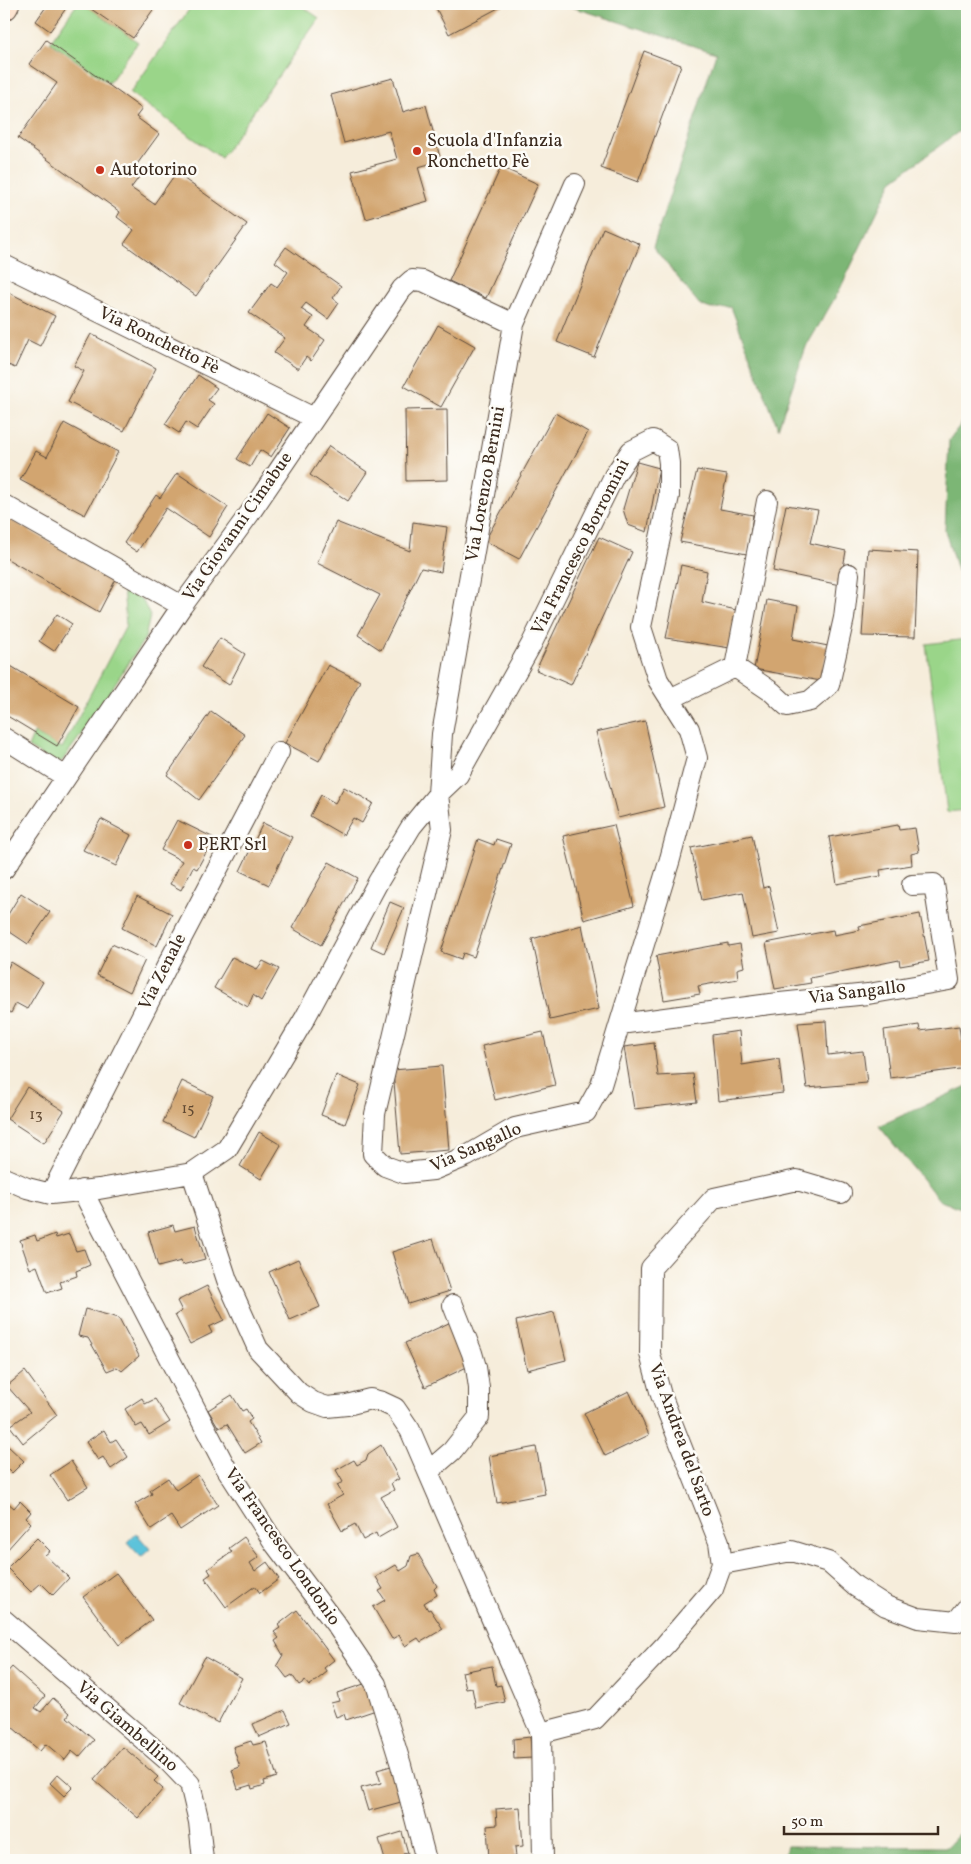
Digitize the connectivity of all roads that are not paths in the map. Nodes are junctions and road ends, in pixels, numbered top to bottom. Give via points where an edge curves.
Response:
1 (575, 184) dead end
2 (4, 264) edge
3 (514, 324) junction
4 (314, 418) junction
5 (767, 501) dead end
6 (4, 505) edge
7 (850, 574) dead end
8 (182, 606) junction
9 (735, 667) junction
10 (670, 699) junction
11 (4, 738) edge
12 (279, 752) dead end
13 (66, 776) junction
14 (438, 794) junction
15 (4, 869) edge
16 (912, 885) dead end
17 (620, 1024) junction
18 (192, 1173) junction
19 (4, 1178) edge
20 (82, 1190) junction
21 (841, 1193) dead end
22 (51, 1194) junction
23 (453, 1305) dead end
24 (429, 1471) junction
25 (722, 1564) junction
26 (967, 1608) edge
27 (4, 1620) edge
28 (542, 1733) junction
29 (203, 1860) edge
30 (426, 1860) edge
31 (543, 1860) edge

1 - 3 street, Via Lorenzo Bernini
2 - 4 street, Via Ronchetto Fè
3 - 4 street, Via Giovanni Cimabue via 424,281 412,280 402,289
3 - 14 street, Via Lorenzo Bernini via 442,734
4 - 8 street, Via Giovanni Cimabue
5 - 9 street
6 - 8 street
7 - 9 street via 829,685 810,701 788,706
8 - 13 street, Via Giovanni Cimabue
9 - 10 street
10 - 14 street, Via Francesco Borromini via 658,680 641,627 669,496 667,449 652,440 631,450 614,476 531,645 458,775
10 - 17 street, Via Francesco Borromini via 689,729 697,758
11 - 13 street
12 - 22 street, Via Zenale
13 - 15 street, Via Giovanni Cimabue
14 - 17 street, Via Sangallo via 442,830 375,1114 373,1154 385,1166 404,1173 433,1170 467,1156 515,1128 586,1112 601,1085
14 - 18 street via 411,827 383,874 306,1018 227,1149
16 - 17 street, Via Sangallo via 934,884 949,980 868,994
18 - 20 street
18 - 24 street via 227,1280 258,1349 299,1393 313,1402 327,1407 370,1399 395,1408 410,1430
19 - 22 street
20 - 22 street
20 - 30 street, Via Francesco Londonio via 225,1466 275,1544 376,1684 402,1765
21 - 25 street, Via Andrea del Sarto via 797,1180 714,1198 651,1268 650,1354 661,1394 719,1542
23 - 24 street via 476,1367 479,1416 452,1450
24 - 28 street
25 - 26 street via 792,1551 828,1562 855,1586 886,1606 918,1618 956,1622
25 - 28 street, Via Andrea del Sarto via 713,1589 595,1719
27 - 29 street, Via Giambellino via 167,1760 190,1784
28 - 31 street

